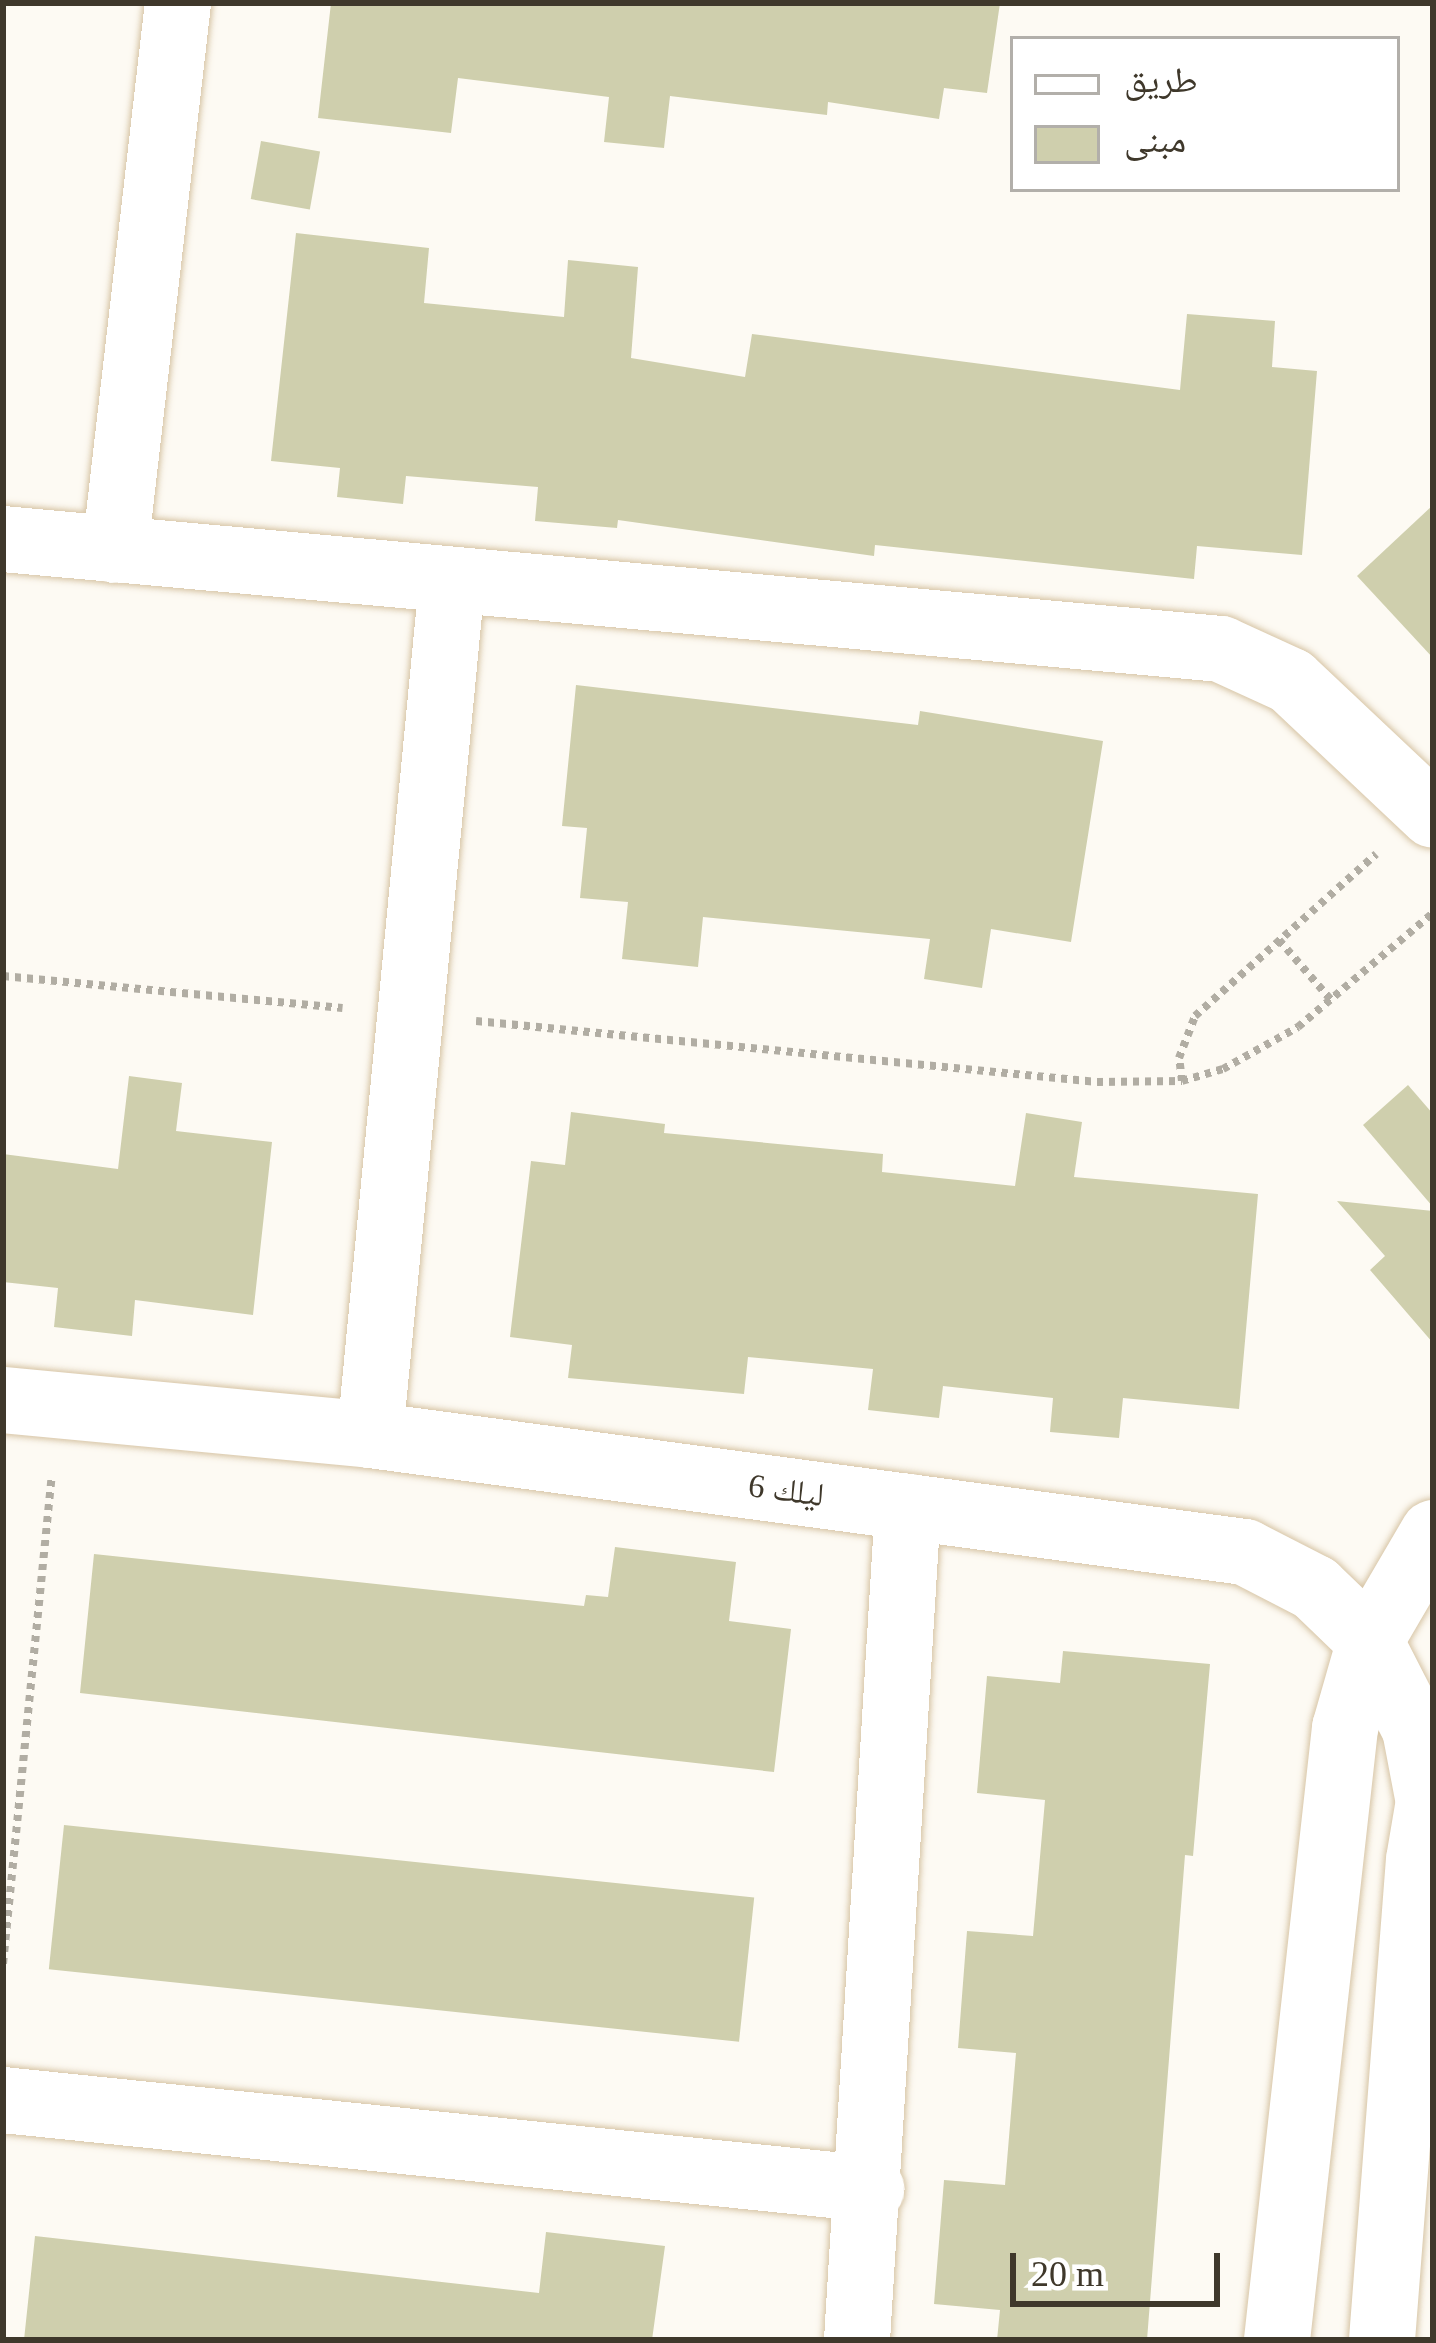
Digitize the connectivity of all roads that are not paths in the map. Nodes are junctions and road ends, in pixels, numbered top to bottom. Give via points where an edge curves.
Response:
1 (178, 3) edge
2 (3, 539) edge
3 (115, 550) junction
4 (452, 582) junction
5 (1430, 812) edge
6 (31, 1403) edge
7 (370, 1435) junction
8 (908, 1507) junction
9 (1433, 1533) edge
10 (1370, 1641) junction
11 (1430, 1787) edge
12 (1306, 2086) junction
13 (3, 2100) edge
14 (871, 2188) junction
15 (1405, 2252) edge
16 (856, 2340) edge
17 (1277, 2340) edge
18 (1382, 2340) edge

1 - 3 street
2 - 3 street
3 - 4 street
4 - 5 street via 1221,649 1291,681
4 - 7 street
6 - 7 street, ليلك 6
7 - 8 street, ليلك 6
8 - 10 street, ليلك 6 via 1245,1552 1315,1588
8 - 14 street
9 - 10 street
10 - 11 street, ليلك 6 via 1415,1729
10 - 12 street via 1345,1728
11 - 15 street, ليلك 6
12 - 15 street via 1327,2151
12 - 17 street
13 - 14 street
14 - 16 street
15 - 18 street, ليلك 6

